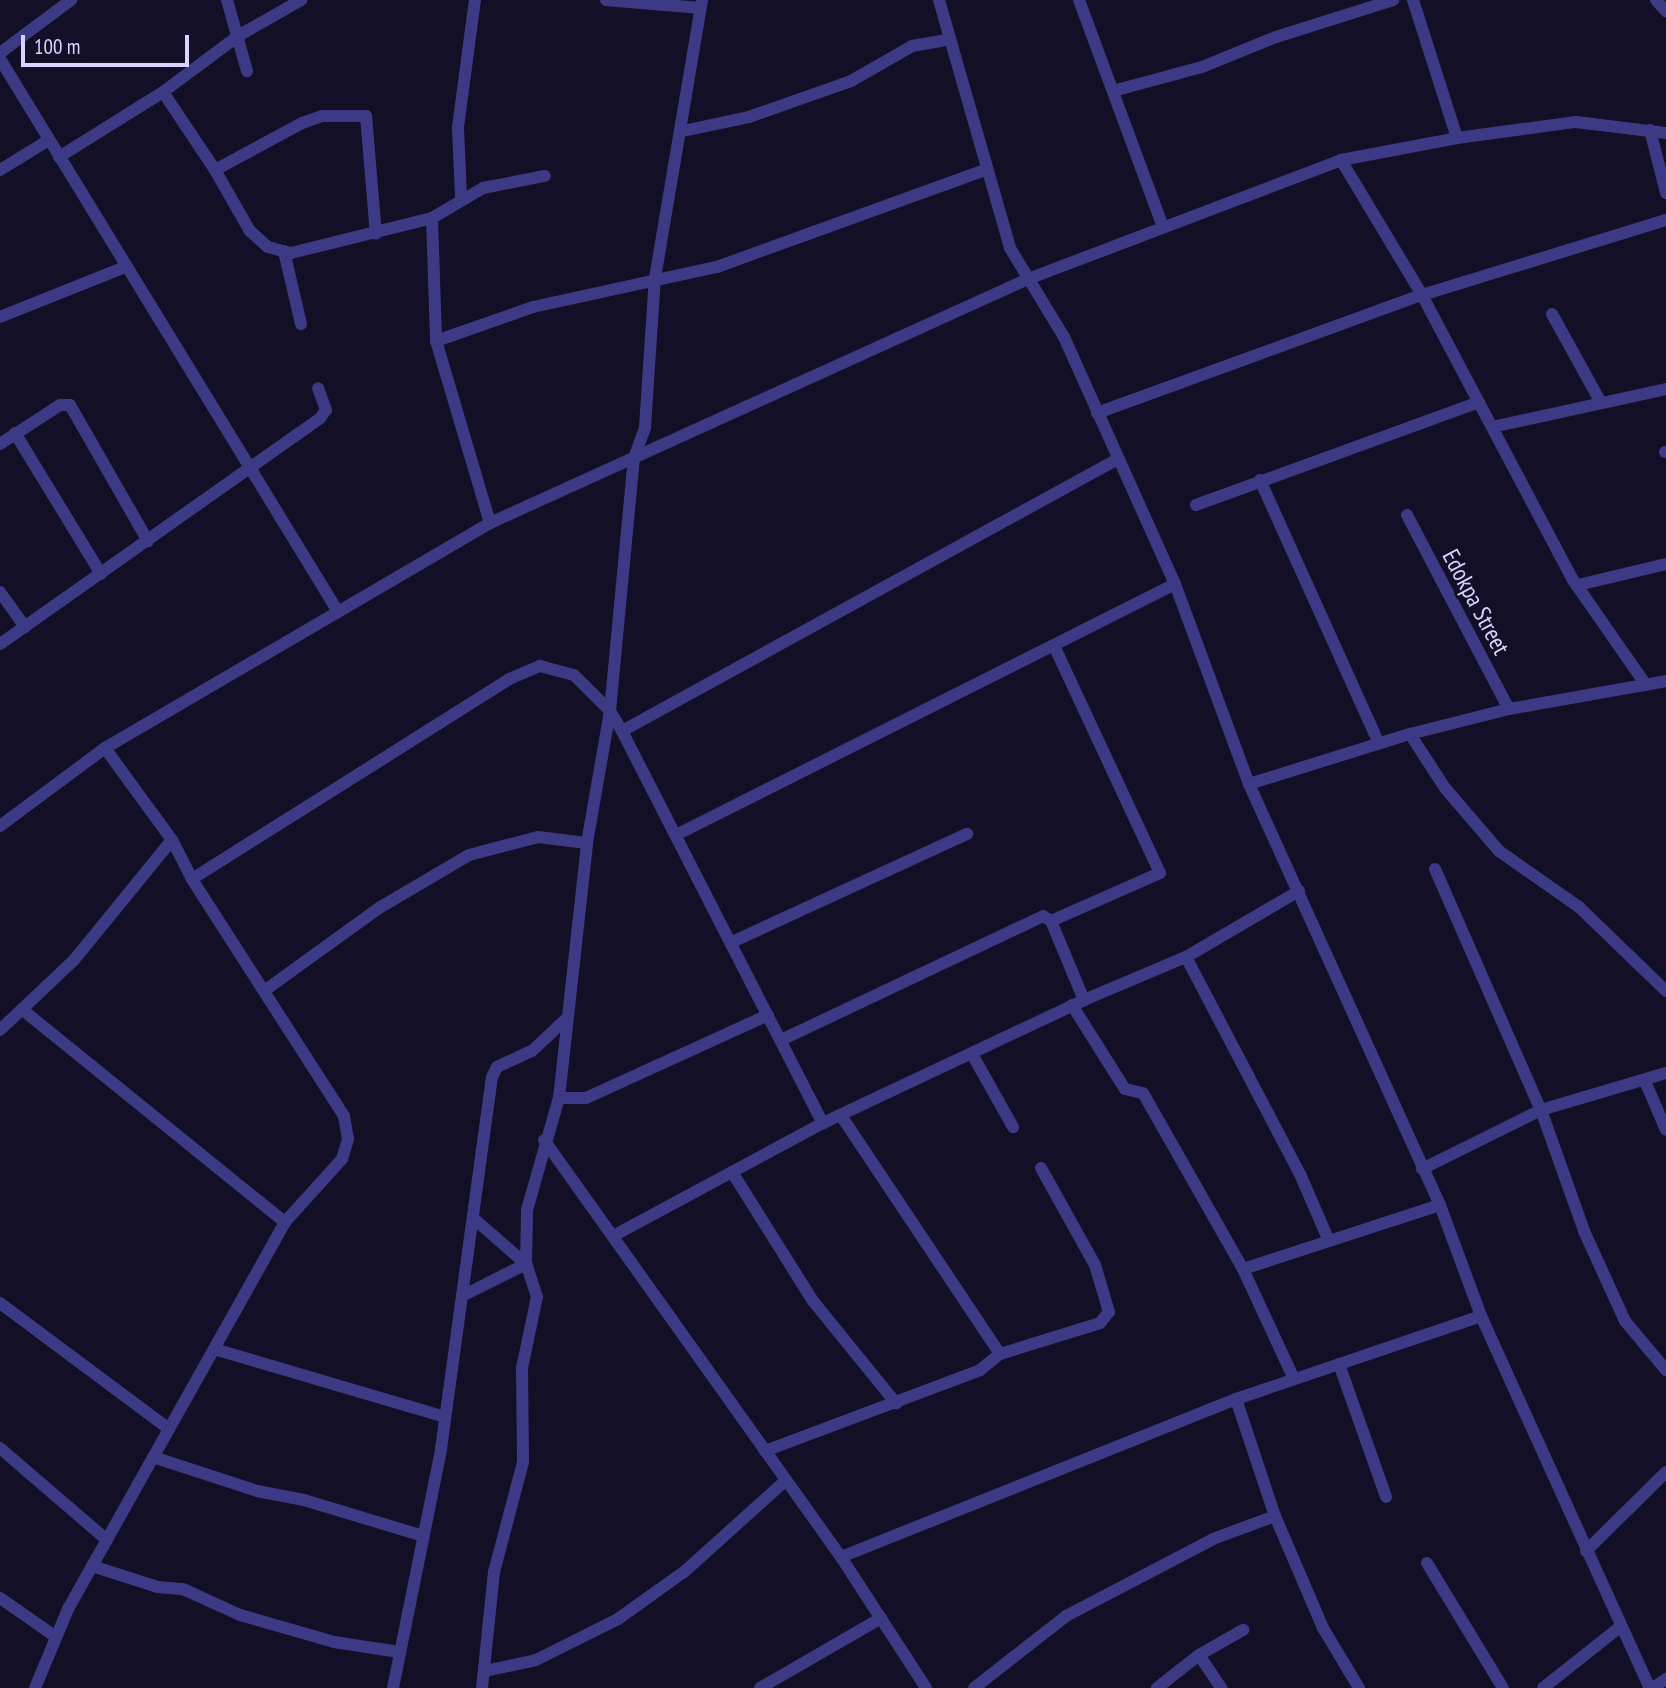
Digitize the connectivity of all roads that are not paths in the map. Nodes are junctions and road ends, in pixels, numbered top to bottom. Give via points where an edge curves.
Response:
1 (71, 0) edge
2 (227, 0) edge
3 (301, 0) edge
4 (474, 0) edge
5 (606, 0) edge
6 (939, 0) edge
7 (1079, 0) edge
8 (1393, 0) edge
9 (1413, 0) edge
10 (1656, 0) edge
11 (701, 4) edge
12 (1666, 11) edge
13 (238, 36) junction
14 (950, 39) junction
15 (0, 53) edge
16 (0, 60) edge
17 (247, 71) dead end
18 (1113, 91) junction
19 (163, 92) junction
20 (1650, 130) junction
21 (683, 131) junction
22 (1666, 133) edge
23 (1457, 138) junction
24 (49, 140) junction
25 (59, 157) junction
26 (1341, 160) junction
27 (0, 170) edge
28 (215, 170) junction
29 (985, 170) junction
30 (545, 176) dead end
31 (1666, 193) edge
32 (461, 197) junction
33 (432, 218) junction
34 (1666, 220) edge
35 (1162, 225) junction
36 (376, 234) junction
37 (284, 251) junction
38 (125, 267) junction
39 (655, 278) junction
40 (1028, 279) junction
41 (1422, 295) junction
42 (1552, 314) dead end
43 (0, 317) edge
44 (301, 324) dead end
45 (436, 341) junction
46 (318, 388) dead end
47 (1666, 389) edge
48 (1601, 401) junction
49 (1479, 402) junction
50 (1097, 413) junction
51 (1492, 427) junction
52 (15, 433) junction
53 (0, 444) edge
54 (634, 458) junction
55 (1116, 460) junction
56 (250, 470) junction
57 (1260, 480) junction
58 (1196, 505) dead end
59 (1407, 515) dead end
60 (490, 523) junction
61 (148, 541) junction
62 (1666, 564) edge
63 (101, 574) junction
64 (1175, 584) junction
65 (1578, 585) junction
66 (0, 592) edge
67 (337, 610) junction
68 (25, 627) junction
69 (0, 644) edge
70 (1055, 648) junction
71 (1666, 681) edge
72 (1646, 685) junction
73 (1509, 709) junction
74 (610, 711) junction
75 (622, 731) junction
76 (1410, 734) junction
77 (1379, 743) junction
78 (105, 748) junction
79 (1250, 784) junction
80 (0, 826) edge
81 (678, 834) junction
82 (967, 834) dead end
83 (172, 840) junction
84 (587, 843) junction
85 (1435, 869) dead end
86 (192, 879) junction
87 (1299, 891) junction
88 (1051, 921) junction
89 (732, 942) junction
90 (1186, 957) junction
91 (264, 991) junction
92 (1666, 991) edge
93 (1078, 1003) junction
94 (24, 1012) junction
95 (768, 1015) junction
96 (566, 1019) junction
97 (0, 1030) edge
98 (780, 1040) junction
99 (972, 1054) junction
100 (1666, 1073) edge
101 (1645, 1081) junction
102 (559, 1098) junction
103 (1541, 1110) junction
104 (842, 1117) junction
105 (823, 1124) junction
106 (1013, 1127) dead end
107 (1666, 1130) edge
108 (544, 1140) junction
109 (1041, 1168) dead end
110 (1422, 1169) junction
111 (732, 1172) junction
112 (1440, 1205) junction
113 (472, 1218) junction
114 (285, 1222) junction
115 (613, 1236) junction
116 (1329, 1241) junction
117 (526, 1264) junction
118 (1243, 1269) junction
119 (462, 1296) junction
120 (0, 1303) edge
121 (1481, 1316) junction
122 (214, 1349) junction
123 (1000, 1354) junction
124 (1339, 1364) junction
125 (1666, 1370) edge
126 (1294, 1379) junction
127 (1236, 1399) junction
128 (896, 1402) junction
129 (445, 1417) junction
130 (169, 1429) junction
131 (0, 1448) edge
132 (765, 1451) junction
133 (153, 1457) junction
134 (1666, 1472) edge
135 (786, 1480) junction
136 (1386, 1497) dead end
137 (1275, 1516) junction
138 (423, 1536) junction
139 (107, 1540) junction
140 (1586, 1551) junction
141 (841, 1556) junction
142 (1427, 1563) dead end
143 (92, 1566) junction
144 (0, 1598) edge
145 (881, 1618) junction
146 (1620, 1627) junction
147 (1243, 1630) dead end
148 (56, 1637) junction
149 (399, 1652) junction
150 (1199, 1655) junction
151 (485, 1671) junction
152 (1666, 1679) edge
153 (35, 1688) edge
154 (393, 1688) edge
155 (482, 1688) edge
156 (760, 1688) edge
157 (926, 1688) edge
158 (974, 1688) edge
159 (1157, 1688) edge
160 (1221, 1688) edge
161 (1359, 1688) edge
162 (1503, 1688) edge
163 (1543, 1688) edge
164 (1651, 1688) edge

1 - 15 street
2 - 13 street
3 - 13 street
4 - 32 street via 458,127
5 - 11 street
6 - 14 street
7 - 18 street
8 - 18 street via 1202,66
9 - 23 street
10 - 12 street
11 - 21 street
13 - 17 street
13 - 19 street
14 - 21 street via 912,46 851,80 749,117
14 - 29 street
16 - 24 street
18 - 35 street
19 - 25 street
19 - 28 street
20 - 22 street
20 - 23 street via 1576,122
20 - 31 street
21 - 39 street
23 - 26 street
24 - 25 street
24 - 27 street
25 - 38 street
26 - 35 street
26 - 41 street
28 - 36 street via 302,123 322,116 366,116
28 - 37 street via 250,231 268,247
29 - 39 street via 717,267
29 - 40 street via 1010,248
30 - 32 street
32 - 33 street
33 - 36 street
33 - 45 street
34 - 41 street
35 - 40 street
36 - 37 street
37 - 44 street
38 - 43 street
38 - 56 street
39 - 45 street via 533,307
39 - 54 street via 645,427
40 - 50 street via 1064,337
40 - 54 street
41 - 49 street
41 - 50 street
42 - 48 street
45 - 60 street
46 - 56 street via 326,410 320,418
47 - 48 street
48 - 51 street
49 - 51 street
49 - 57 street
50 - 55 street
51 - 65 street
52 - 53 street
52 - 61 street via 60,405 69,405
52 - 63 street
54 - 60 street
54 - 74 street
55 - 64 street
55 - 75 street
56 - 61 street
56 - 67 street
57 - 58 street
57 - 77 street
59 - 73 street, Edokpa Street
60 - 67 street
61 - 63 street
62 - 65 street
63 - 68 street
64 - 70 street
64 - 79 street
65 - 72 street
66 - 68 street
67 - 78 street
68 - 69 street
70 - 81 street
70 - 88 street via 1160,873
71 - 72 street
72 - 73 street
73 - 76 street
74 - 75 street
74 - 84 street
74 - 86 street via 574,675 540,666 509,679
75 - 81 street
76 - 77 street
76 - 92 street via 1445,788 1499,851 1579,907
77 - 79 street
78 - 80 street
78 - 83 street
79 - 87 street
81 - 89 street
82 - 89 street
83 - 86 street
83 - 94 street via 74,960
84 - 91 street via 538,837 469,855 379,908
84 - 96 street
85 - 103 street
86 - 91 street
87 - 90 street
87 - 110 street
88 - 93 street
88 - 98 street via 1043,916
89 - 95 street
90 - 93 street
90 - 116 street via 1300,1174
91 - 114 street via 344,1116 348,1139 342,1159
93 - 99 street
93 - 118 street via 1125,1089 1143,1093
94 - 97 street
94 - 114 street
95 - 98 street
95 - 102 street via 586,1098
96 - 102 street
96 - 113 street via 532,1051 497,1067 492,1077
98 - 105 street
99 - 104 street
99 - 106 street
100 - 101 street
101 - 103 street
101 - 107 street
102 - 108 street
103 - 110 street
103 - 125 street via 1584,1231 1625,1321
104 - 105 street
104 - 123 street
105 - 111 street
108 - 115 street
108 - 117 street via 527,1210
109 - 123 street via 1095,1265 1109,1312 1100,1323
110 - 112 street
111 - 115 street
111 - 128 street via 813,1301
112 - 116 street
112 - 121 street
113 - 117 street
113 - 119 street
114 - 122 street
115 - 132 street
116 - 118 street
117 - 119 street
117 - 151 street via 537,1297 522,1368 523,1462 495,1572
118 - 126 street
119 - 129 street
120 - 130 street
121 - 124 street
121 - 140 street
122 - 129 street
122 - 130 street
123 - 128 street via 980,1370
124 - 126 street
124 - 136 street
126 - 127 street
127 - 137 street
127 - 141 street
128 - 132 street
129 - 138 street
130 - 133 street
131 - 139 street
132 - 135 street
133 - 138 street
133 - 139 street
134 - 140 street
135 - 141 street
135 - 151 street via 684,1572 618,1619 536,1660
137 - 158 street via 1213,1539 1066,1616
137 - 161 street via 1323,1628
138 - 149 street
139 - 143 street
140 - 146 street
141 - 145 street
142 - 162 street
143 - 148 street
143 - 149 street via 158,1587 183,1589 240,1615 334,1642
144 - 148 street
145 - 156 street
145 - 157 street
146 - 163 street
146 - 164 street
147 - 150 street
148 - 153 street
149 - 154 street
150 - 159 street
150 - 160 street
151 - 155 street
152 - 164 street

